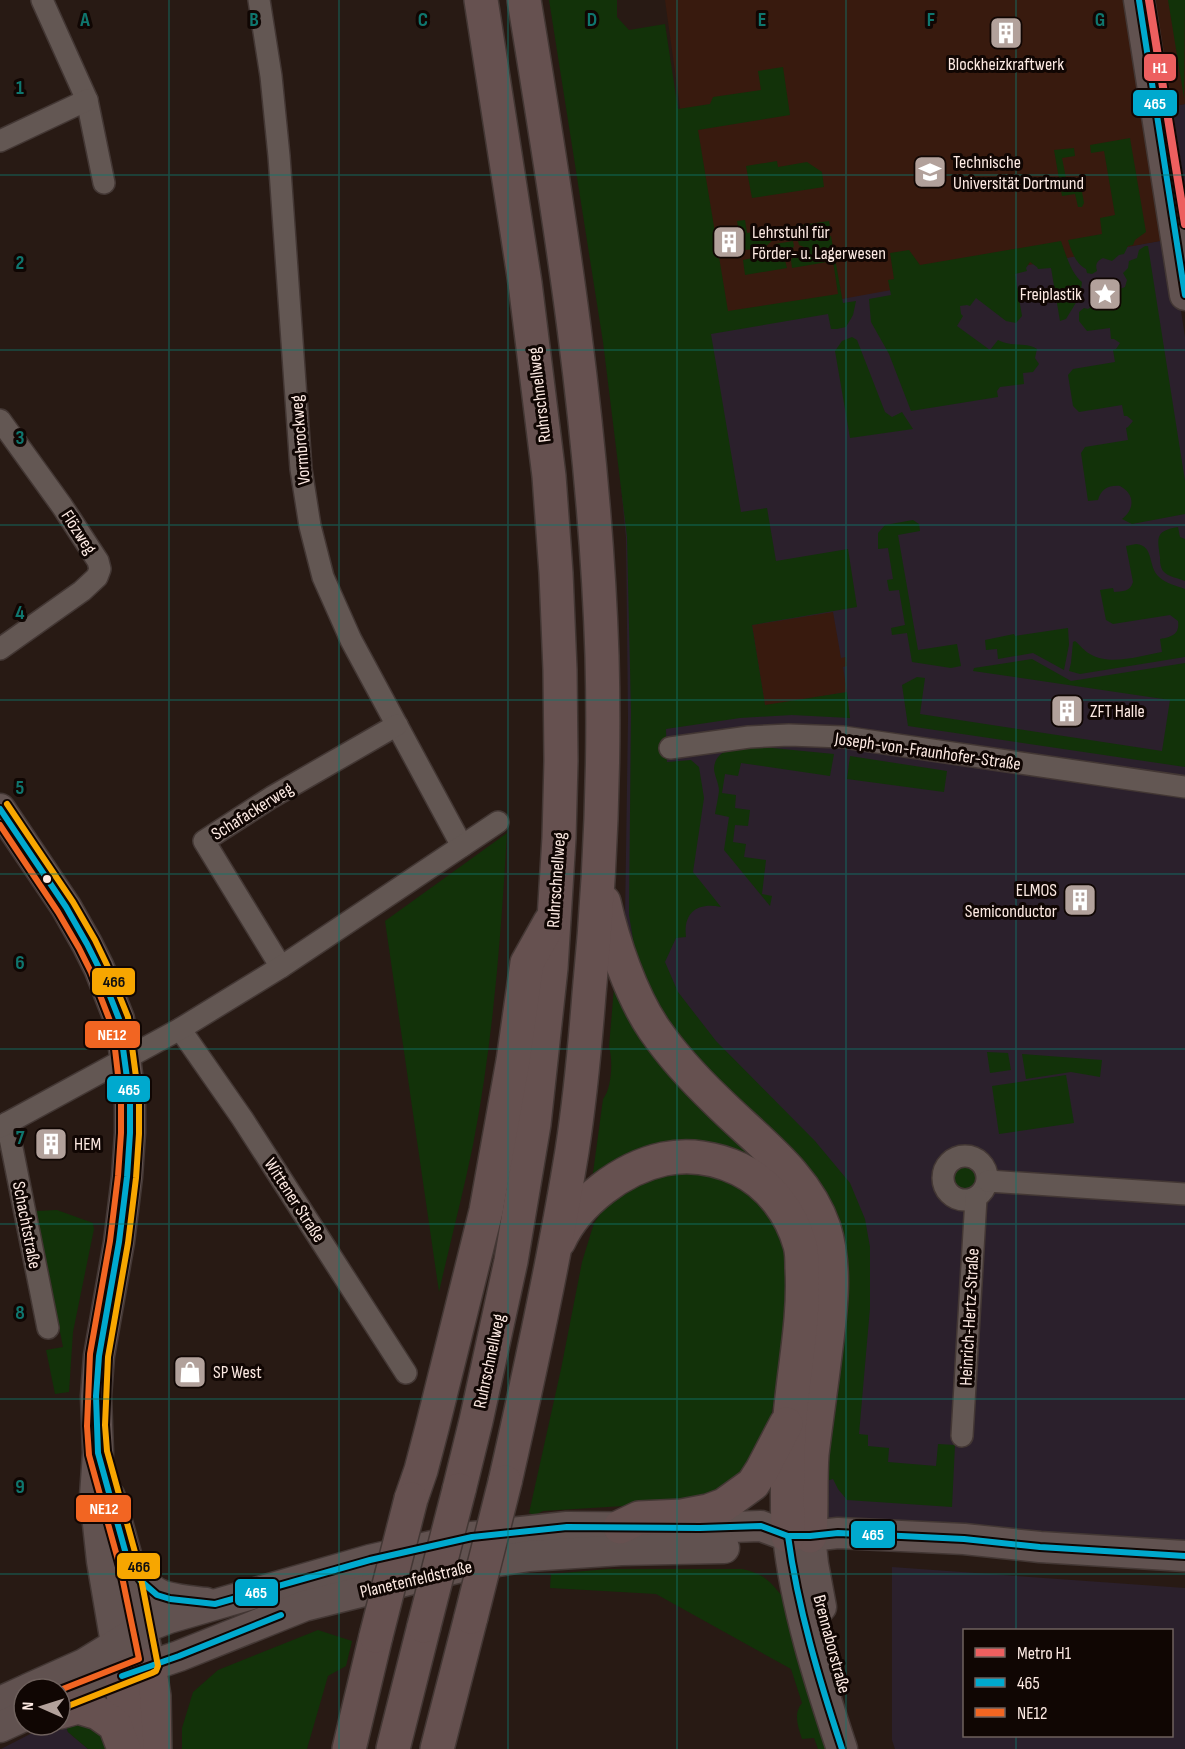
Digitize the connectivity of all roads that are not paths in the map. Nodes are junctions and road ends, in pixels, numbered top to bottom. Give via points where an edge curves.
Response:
1 (42, 0) edge
2 (259, 0) edge
3 (481, 0) edge
4 (524, 0) edge
5 (1139, 0) edge
6 (87, 100) junction
7 (0, 141) edge
8 (104, 183) dead end
9 (1185, 295) edge
10 (0, 420) edge
11 (0, 649) edge
12 (397, 725) junction
13 (670, 748) dead end
14 (1185, 787) edge
15 (0, 809) edge
16 (498, 822) dead end
17 (462, 846) junction
18 (599, 871) junction
19 (553, 915) junction
20 (281, 968) junction
21 (180, 1029) junction
22 (126, 1059) junction
23 (3, 1125) edge
24 (988, 1180) junction
25 (1185, 1194) edge
26 (976, 1198) junction
27 (553, 1260) junction
28 (48, 1328) dead end
29 (406, 1373) dead end
30 (790, 1417) junction
31 (962, 1436) dead end
32 (98, 1454) junction
33 (620, 1527) junction
34 (799, 1536) junction
35 (1185, 1556) edge
36 (129, 1565) junction
37 (215, 1604) junction
38 (128, 1636) junction
39 (136, 1670) junction
40 (55, 1677) edge
41 (72, 1695) edge
42 (72, 1709) edge
43 (125, 1749) edge
44 (155, 1749) edge
45 (348, 1749) edge
46 (393, 1749) edge
47 (437, 1749) edge
48 (842, 1749) edge
49 (864, 1749) edge

1 - 6 street
2 - 12 street, Vormbrockweg via 279,156 300,469 310,526 323,577 351,640
3 - 19 highway, Ruhrschnellweg via 538,380 556,573 559,838
4 - 18 highway via 579,366 594,511 602,659
5 - 9 main road
6 - 7 street
6 - 8 street
10 - 11 street, Flözweg via 62,506 100,569 82,591
12 - 17 street, Vormbrockweg
12 - 20 street, Schafackerweg via 204,841
13 - 14 street, Joseph-von-Fraunhofer-Straße via 749,737 843,737
15 - 22 main road via 87,944 119,1019
16 - 17 street
17 - 20 street
18 - 27 highway via 583,1060
18 - 34 highway via 615,942 653,1027 692,1076 790,1172 816,1209 824,1229 831,1302
19 - 45 highway, bridge via 527,963 486,1211
19 - 46 highway, Ruhrschnellweg, bridge via 545,1027 521,1204 459,1490
20 - 21 street
21 - 22 street
21 - 29 street, Wittener Straße
22 - 23 street
22 - 32 main road via 130,1100 127,1177 99,1356
23 - 28 street, Schachtstraße
24 - 25 street
24 - 26 street
24 - 26 street via 983,1165 971,1156 958,1157 946,1167 943,1175 947,1191 959,1200
26 - 31 street, Heinrich-Hertz-Straße
27 - 30 highway via 570,1221 585,1205 618,1179 648,1164 701,1158 751,1175 769,1190 789,1217 801,1247 803,1286
27 - 47 highway, bridge via 505,1482
30 - 33 highway via 753,1484 724,1505 682,1516 639,1518
30 - 34 highway via 787,1488
32 - 36 main road
32 - 38 main road via 95,1496 102,1561
33 - 34 main road, Planetenfeldstraße via 761,1526
33 - 37 main road, Planetenfeldstraße via 567,1527 472,1537 370,1560
34 - 35 main road via 838,1533 964,1539
34 - 39 main road, Planetenfeldstraße via 761,1547 529,1556 461,1567 304,1606
34 - 48 main road, Brennaborstraße via 792,1568 797,1594
34 - 49 main road, Brennaborstraße via 813,1564 827,1630
36 - 37 main road via 157,1595
36 - 38 main road
37 - 38 main road, Planetenfeldstraße
38 - 39 main road
38 - 40 main road, Planetenfeldstraße
39 - 41 main road, Planetenfeldstraße
39 - 43 highway
39 - 44 highway via 154,1696
42 - 43 highway via 98,1713 115,1725

